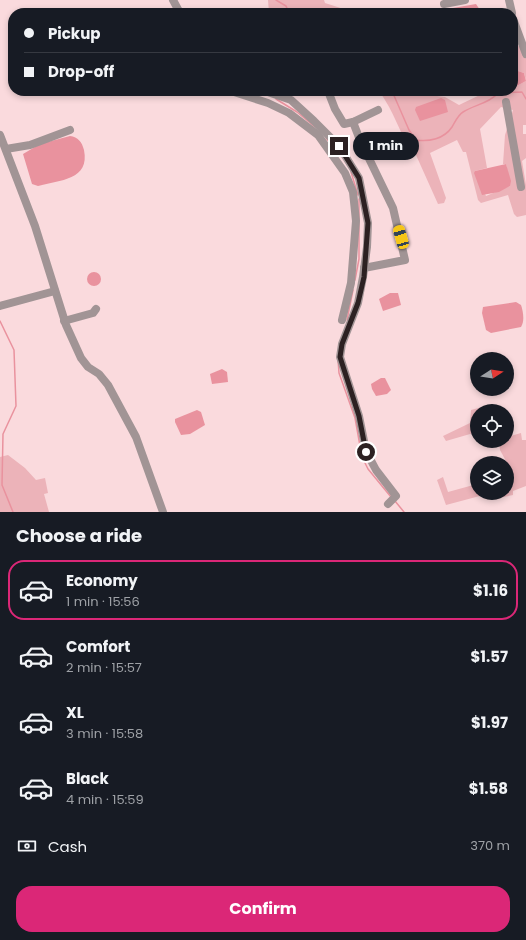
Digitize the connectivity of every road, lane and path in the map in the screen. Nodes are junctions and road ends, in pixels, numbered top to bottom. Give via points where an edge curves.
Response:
1 (465, 0) edge
2 (444, 4) dead end
3 (518, 32) edge
4 (526, 54) edge
5 (246, 96) edge
6 (279, 96) edge
7 (330, 96) edge
8 (506, 102) dead end
9 (378, 110) dead end
10 (353, 122) junction
11 (70, 130) dead end
12 (0, 135) edge
13 (6, 149) junction
14 (521, 187) dead end
15 (364, 268) junction
16 (55, 291) junction
17 (0, 306) edge
18 (96, 309) dead end
19 (342, 320) dead end
20 (64, 321) junction
21 (391, 501) dead end
22 (163, 512) edge

1 - 2 street
3 - 4 street
5 - 19 street via 292,115 318,135 345,173 353,192 356,221 351,283
6 - 15 street via 291,100 339,146 359,178 368,223
7 - 10 street via 344,124
8 - 14 street
9 - 10 street
10 - 15 street via 393,208 405,260
11 - 13 street via 30,145
12 - 13 street
13 - 16 street via 35,226
15 - 21 street via 358,303 342,344 340,357 357,410 366,452 396,496
16 - 17 street
16 - 20 street
18 - 20 street via 93,313
20 - 22 street via 81,358 108,384 136,437

